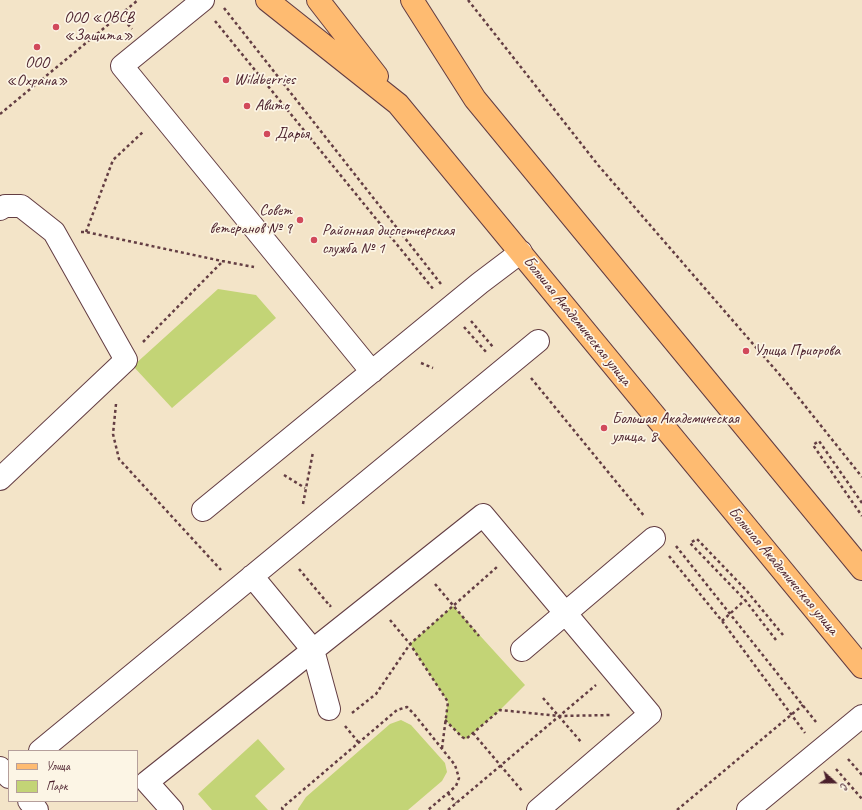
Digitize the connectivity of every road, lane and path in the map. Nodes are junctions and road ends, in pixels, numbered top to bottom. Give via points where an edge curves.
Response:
1 (138, 0) edge
2 (267, 0) edge
3 (318, 0) edge
4 (397, 0) edge
5 (412, 0) edge
6 (468, 0) edge
7 (208, 3) edge
8 (475, 99) junction
9 (398, 104) junction
10 (0, 114) edge
11 (162, 115) junction
12 (0, 209) edge
13 (54, 232) junction
14 (86, 232) junction
15 (521, 252) junction
16 (222, 262) junction
17 (291, 272) junction
18 (452, 306) junction
19 (538, 341) dead end
20 (512, 362) junction
21 (120, 365) junction
22 (372, 372) junction
23 (313, 451) dead end
24 (862, 477) edge
25 (0, 479) edge
26 (862, 503) edge
27 (203, 510) dead end
28 (862, 516) edge
29 (654, 538) junction
30 (290, 545) junction
31 (514, 552) junction
32 (419, 566) junction
33 (862, 569) edge
34 (245, 582) junction
35 (375, 600) junction
36 (745, 600) junction
37 (330, 606) dead end
38 (453, 606) junction
39 (565, 613) junction
40 (730, 614) junction
41 (722, 621) junction
42 (783, 635) dead end
43 (479, 636) dead end
44 (776, 640) dead end
45 (410, 644) junction
46 (313, 650) junction
47 (522, 650) dead end
48 (862, 667) edge
49 (613, 670) junction
50 (543, 698) dead end
51 (803, 705) junction
52 (338, 713) joint
53 (650, 714) junction
54 (791, 714) junction
55 (559, 716) junction
56 (862, 716) edge
57 (445, 720) junction
58 (816, 722) dead end
59 (473, 733) junction
60 (442, 748) junction
61 (41, 750) edge
62 (820, 751) junction
63 (847, 758) dead end
64 (597, 759) junction
65 (501, 766) junction
66 (0, 768) edge
67 (862, 775) edge
68 (8, 776) edge
69 (8, 778) edge
70 (0, 785) edge
71 (448, 793) junction
72 (862, 799) edge
73 (30, 802) edge
74 (456, 803) junction
75 (762, 806) edge
76 (37, 810) edge
77 (172, 810) edge
78 (283, 810) edge
79 (428, 810) edge
80 (448, 810) edge
81 (538, 810) edge
82 (677, 810) edge

1 - 10 path
2 - 9 main road, Большая Академическая улица
3 - 9 main road
4 - 8 main road
5 - 8 main road
6 - 24 path via 598,165 786,382
7 - 11 street via 122,66
7 - 18 path
7 - 18 path
8 - 33 main road
9 - 15 main road, Большая Академическая улица
11 - 14 path via 113,160
11 - 17 street
12 - 13 street via 5,206 21,206
13 - 14 path
13 - 21 street
14 - 16 path
15 - 18 street
15 - 48 main road, Большая Академическая улица
16 - 17 path
16 - 21 path
17 - 22 street
18 - 20 path via 496,350
18 - 20 path via 488,355
18 - 22 street
19 - 20 street
20 - 29 path via 526,372 647,519
20 - 30 street
21 - 25 street
21 - 34 path via 113,434 119,459
22 - 27 street
23 - 30 path
26 - 28 path via 819,441 813,445
29 - 39 street
29 - 40 path via 669,540 676,546
29 - 41 path
30 - 34 street
30 - 37 path
31 - 32 street via 483,515
31 - 38 path
31 - 39 street
32 - 35 street
32 - 38 path
34 - 46 street
34 - 61 street
35 - 45 path
35 - 46 street
36 - 40 path
36 - 42 path via 690,543 697,539 746,590
36 - 44 path
38 - 43 path
38 - 45 path
39 - 47 street
39 - 49 street
40 - 41 path
40 - 51 path
41 - 54 path
45 - 52 path via 376,694
45 - 57 path via 448,702
46 - 52 street
46 - 77 street via 147,782
49 - 53 street
49 - 55 path
50 - 55 path
51 - 54 path
51 - 58 path
53 - 55 path
53 - 64 street
54 - 62 path
54 - 82 path
55 - 59 path via 500,710
55 - 64 path
55 - 65 path
56 - 62 street
57 - 59 path via 466,739
57 - 60 path
59 - 65 path
60 - 71 path via 456,765 459,778 456,786
60 - 78 path via 407,707 397,710 282,808
62 - 72 path
62 - 75 street
63 - 67 path
64 - 81 street
65 - 74 path
65 - 81 path
66 - 68 street
69 - 70 street
71 - 74 path
71 - 79 path
73 - 76 street
74 - 80 path

